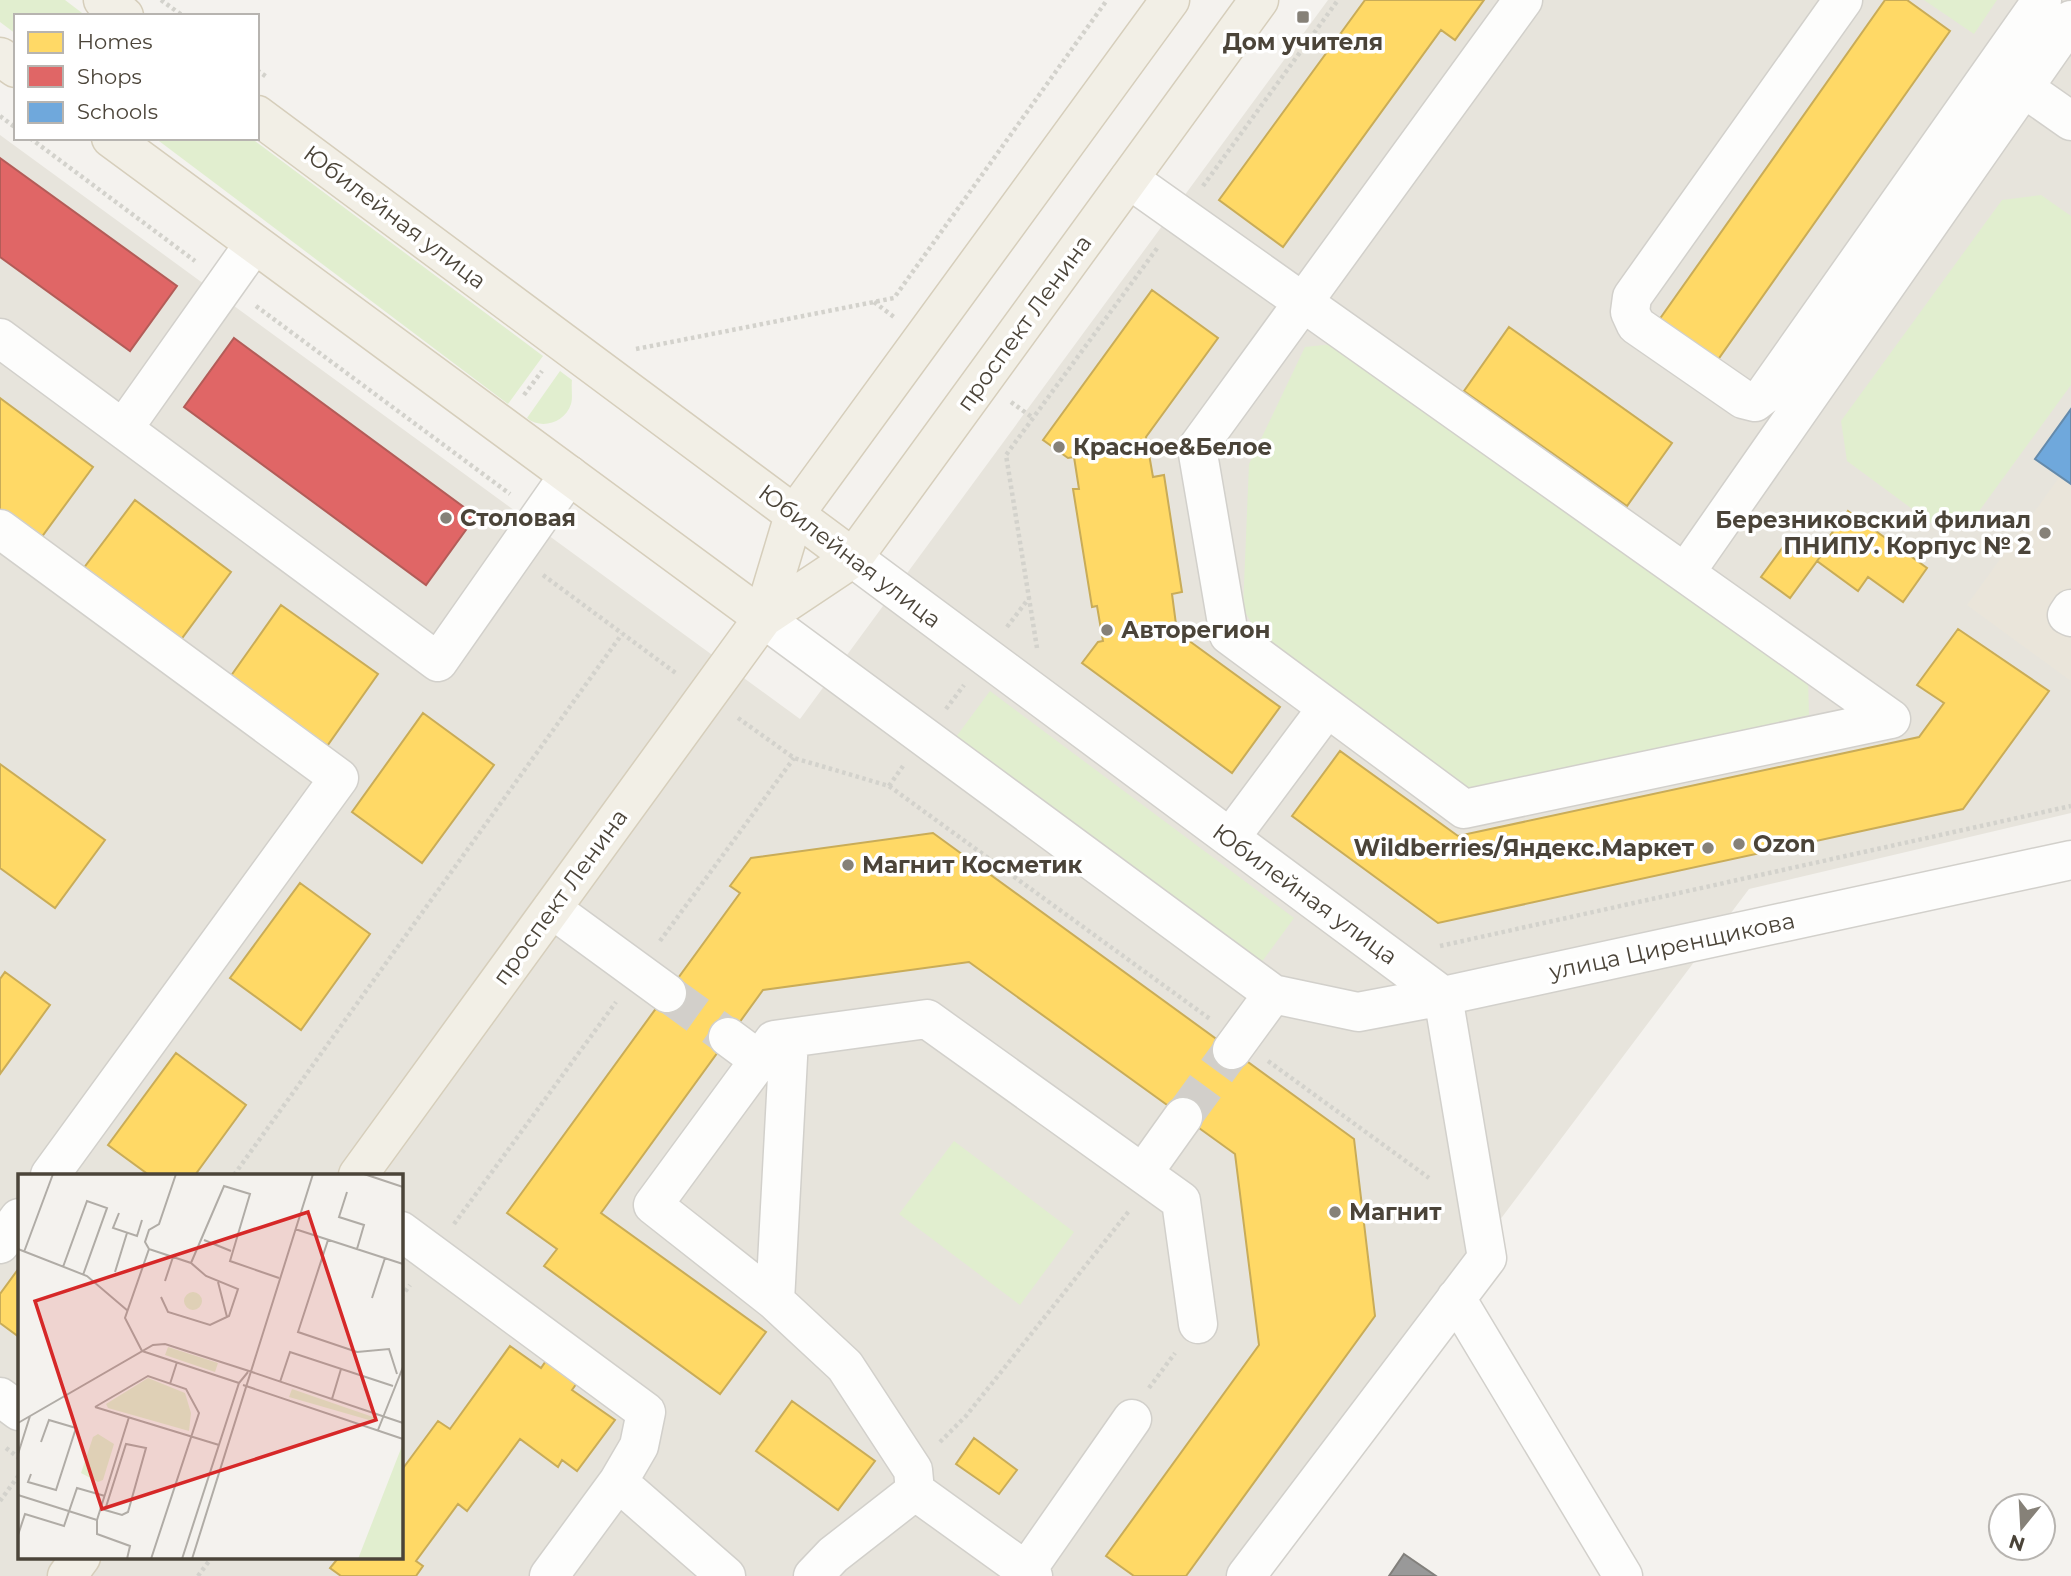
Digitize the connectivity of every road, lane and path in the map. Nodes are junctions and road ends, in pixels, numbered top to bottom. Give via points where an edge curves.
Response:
1 (103, 0) edge
2 (162, 0) edge
3 (1107, 0) edge
4 (1171, 0) edge
5 (1259, 0) edge
6 (1523, 0) edge
7 (1843, 0) edge
8 (2042, 0) edge
9 (2064, 0) edge
10 (2071, 5) edge
11 (121, 14) edge
12 (180, 14) edge
13 (2071, 20) edge
14 (2024, 88) junction
15 (259, 116) edge
16 (2071, 121) edge
17 (33, 140) edge
18 (114, 140) edge
19 (1129, 179) junction
20 (254, 244) junction
21 (226, 284) junction
22 (1303, 302) junction
23 (0, 338) edge
24 (563, 343) junction
25 (637, 350) dead end
26 (501, 426) junction
27 (123, 429) junction
28 (471, 465) junction
29 (569, 475) junction
30 (511, 495) dead end
31 (794, 515) junction
32 (0, 529) edge
33 (513, 554) junction
34 (853, 558) junction
35 (1685, 573) junction
36 (1029, 597) dead end
37 (2071, 609) edge
38 (2071, 617) edge
39 (763, 618) junction
40 (622, 634) junction
41 (985, 656) junction
42 (706, 695) junction
43 (1327, 708) junction
44 (925, 738) junction
45 (794, 758) junction
46 (889, 786) junction
47 (1230, 838) junction
48 (2071, 860) edge
49 (552, 909) junction
50 (652, 982) junction
51 (1273, 994) junction
52 (1443, 996) junction
53 (728, 1037) tunnel mouth
54 (1236, 1046) junction
55 (774, 1049) junction
56 (1183, 1117) tunnel mouth
57 (51, 1174) edge
58 (235, 1174) edge
59 (359, 1174) edge
60 (1148, 1177) junction
61 (1429, 1178) dead end
62 (18, 1218) edge
63 (402, 1232) edge
64 (0, 1244) edge
65 (432, 1254) junction
66 (402, 1296) edge
67 (1456, 1298) junction
68 (775, 1301) junction
69 (1187, 1338) joint
70 (0, 1397) edge
71 (1140, 1405) joint
72 (18, 1410) edge
73 (18, 1476) edge
74 (914, 1480) junction
75 (618, 1482) junction
76 (0, 1501) edge
77 (80, 1558) edge
78 (211, 1558) edge
79 (1030, 1573) edge
80 (67, 1576) edge
81 (198, 1576) edge
82 (549, 1576) edge
83 (726, 1576) edge
84 (813, 1576) edge
85 (1246, 1576) edge
86 (1623, 1576) edge

1 - 11 main road
2 - 12 path
3 - 25 path via 894,298
4 - 31 main road, проспект Ленина
5 - 19 main road, проспект Ленина
6 - 22 street
7 - 8 street via 1632,297 1630,312 1636,325 1743,399 1755,402
9 - 10 street
13 - 14 street
14 - 16 street
14 - 35 street
15 - 24 main road, Юбилейная улица
17 - 21 path
18 - 20 main road
19 - 22 street
19 - 34 main road, проспект Ленина
20 - 21 street
20 - 26 main road
21 - 27 street
21 - 28 path
22 - 35 street
22 - 43 street via 1197,448 1229,635
23 - 27 street
24 - 26 path
24 - 31 main road, Юбилейная улица
26 - 28 path
26 - 29 main road
27 - 33 street via 438,662
28 - 30 path
29 - 33 street
29 - 39 main road
31 - 34 main road, Юбилейная улица
31 - 39 main road, проспект Ленина
32 - 57 street via 339,778
33 - 40 path
34 - 39 main road, проспект Ленина
34 - 41 street, Юбилейная улица
35 - 43 street via 1891,719 1464,809
36 - 41 path
37 - 38 street via 2067,615
39 - 42 main road, проспект Ленина
39 - 44 street
40 - 42 path
40 - 58 path
41 - 44 path
41 - 47 street, Юбилейная улица
42 - 45 path
42 - 49 main road, проспект Ленина
43 - 47 street
44 - 46 path
44 - 51 street
45 - 46 path
45 - 50 path
46 - 54 path
47 - 52 street, Юбилейная улица
48 - 52 street, улица Циренщикова
49 - 50 street
49 - 59 main road, проспект Ленина
50 - 65 path
51 - 52 street, улица Циренщикова via 1358,1012
51 - 54 street
52 - 67 street via 1487,1258
53 - 55 street
54 - 61 path
55 - 60 street via 927,1019
55 - 68 street
55 - 68 street via 653,1205
56 - 60 street
60 - 69 street via 1181,1201
60 - 74 path
62 - 64 street
63 - 65 street
65 - 66 path
65 - 75 street via 646,1412 639,1446
67 - 85 street
67 - 86 street
68 - 74 street via 845,1366
69 - 71 path
70 - 72 street
71 - 79 street
73 - 76 path
74 - 79 street
74 - 84 street
75 - 82 street
75 - 83 street
77 - 80 main road
78 - 81 path

